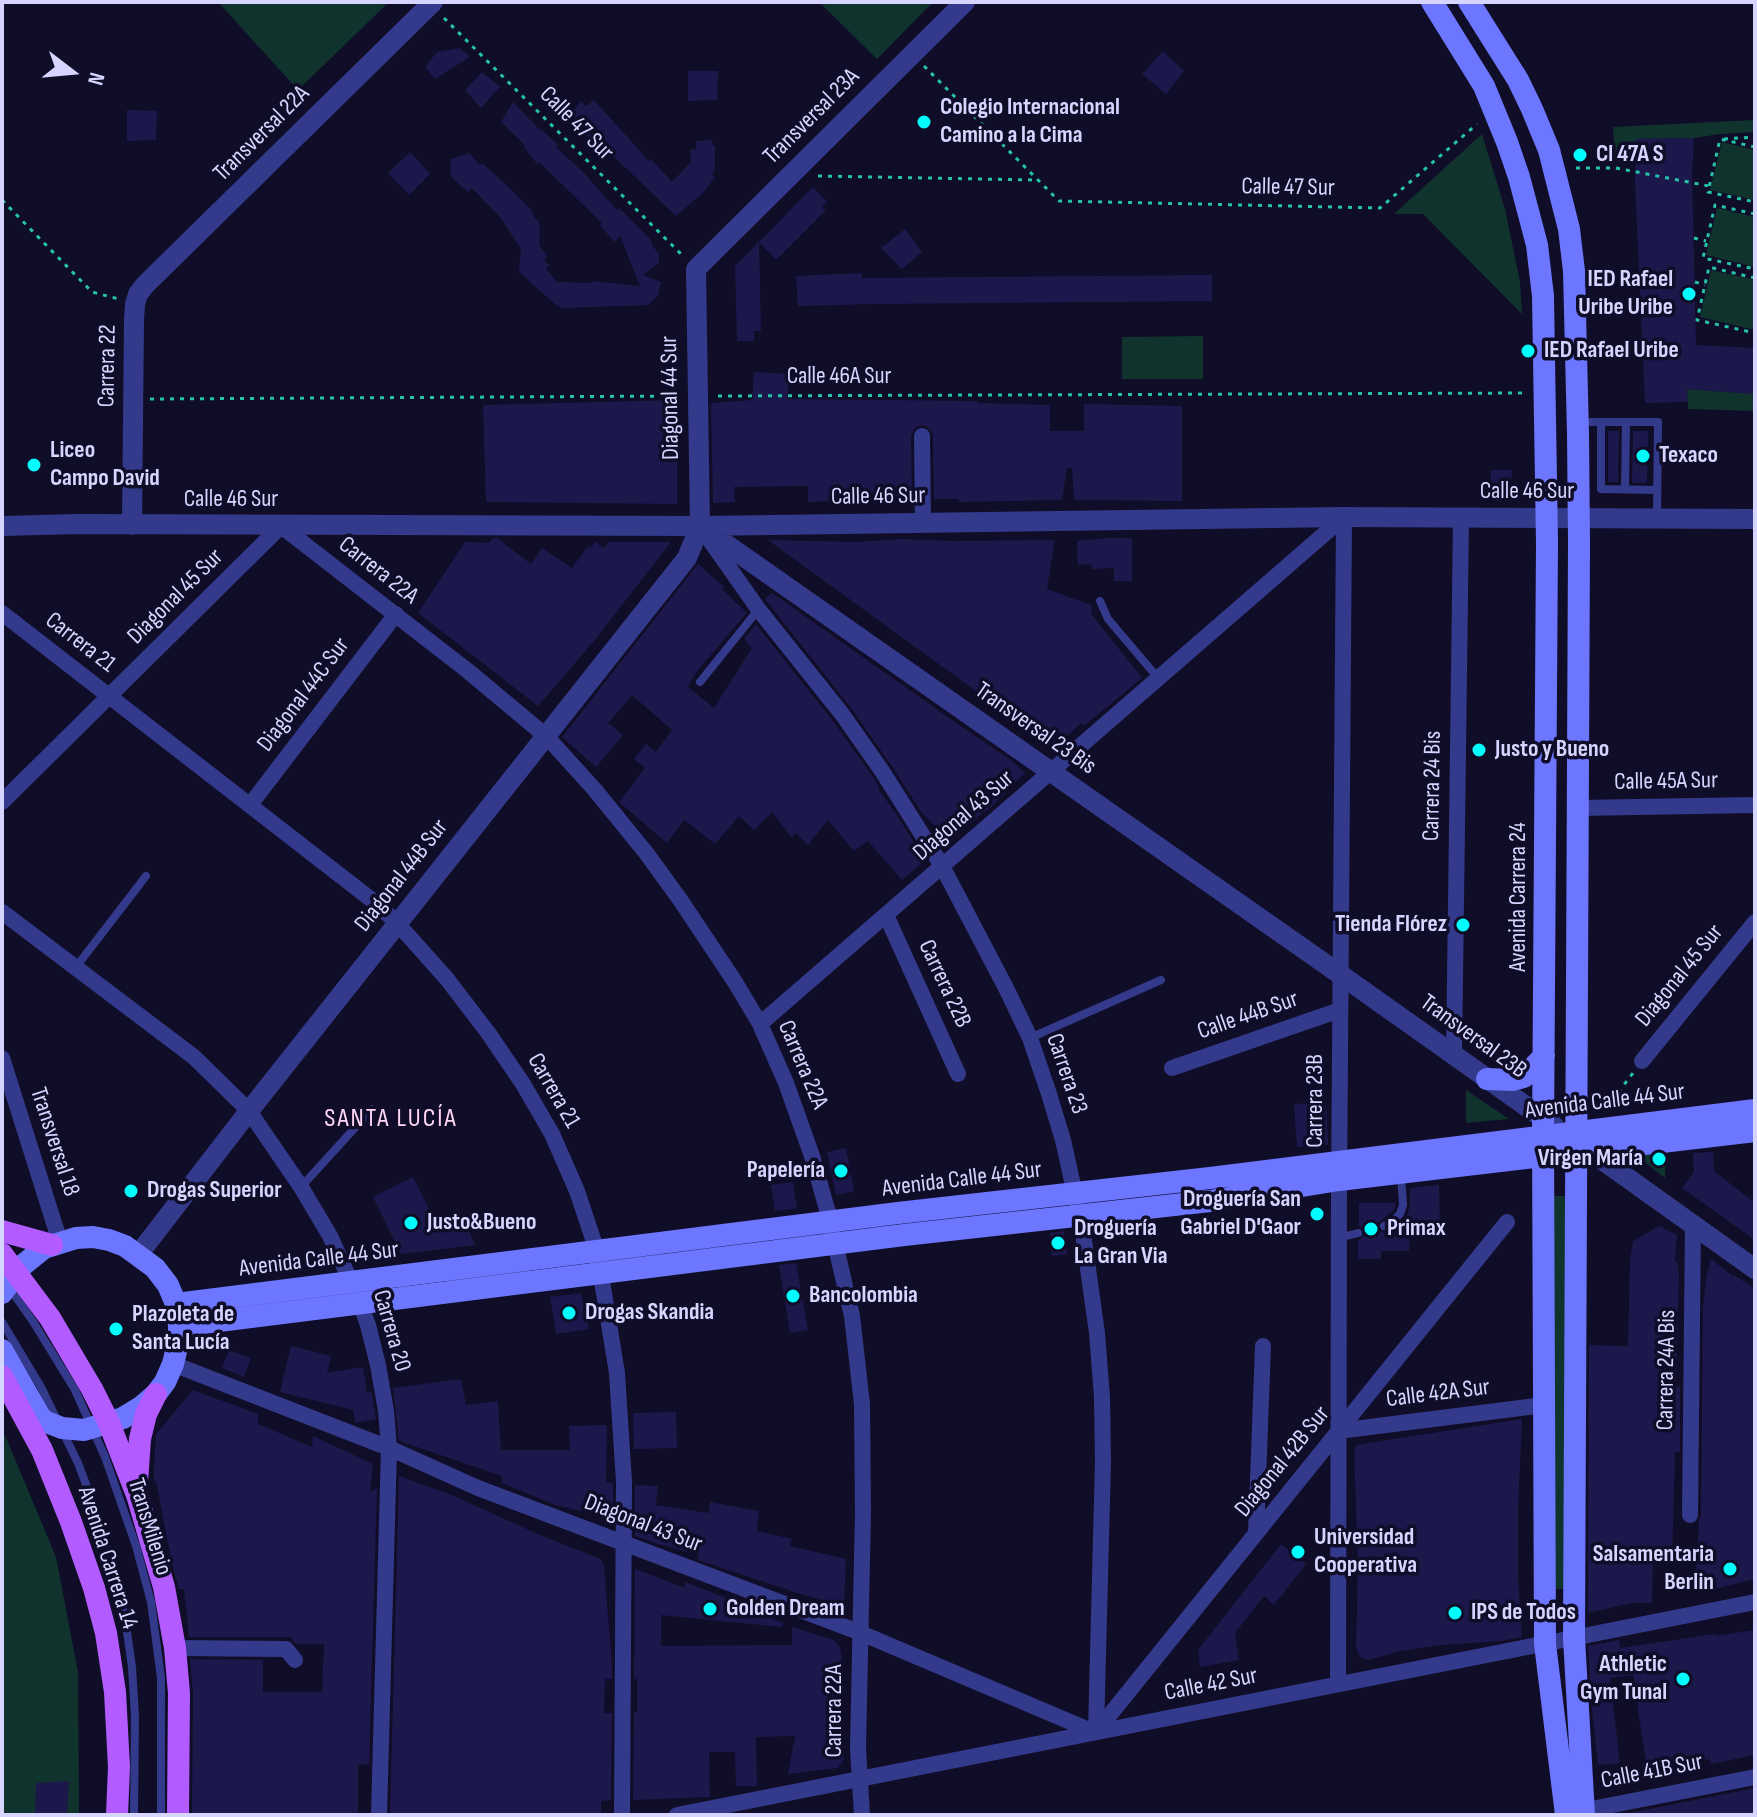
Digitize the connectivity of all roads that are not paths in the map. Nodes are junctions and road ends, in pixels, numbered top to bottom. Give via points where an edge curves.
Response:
1 (965, 2) edge
2 (1432, 2) edge
3 (1469, 2) edge
4 (1490, 2) edge
5 (431, 3) edge
6 (1489, 33) junction
7 (696, 269) joint
8 (135, 304) joint
9 (1578, 422) junction
10 (1601, 422) junction
11 (1626, 422) junction
12 (922, 436) dead end
13 (1625, 489) junction
14 (1657, 490) junction
15 (1344, 517) junction
16 (1461, 518) junction
17 (1547, 518) junction
18 (1579, 518) junction
19 (1657, 519) junction
20 (1755, 519) edge
21 (923, 523) junction
22 (132, 525) junction
23 (2, 526) edge
24 (281, 526) junction
25 (700, 526) junction
26 (1100, 601) dead end
27 (759, 610) junction
28 (2, 613) edge
29 (396, 614) junction
30 (1158, 678) junction
31 (700, 682) dead end
32 (109, 696) junction
33 (547, 737) junction
34 (1051, 772) junction
35 (2, 802) edge
36 (250, 805) junction
37 (1755, 805) edge
38 (1577, 808) junction
39 (942, 866) junction
40 (146, 876) dead end
41 (2, 912) edge
42 (886, 915) junction
43 (1755, 922) edge
44 (398, 924) junction
45 (76, 967) junction
46 (1341, 975) junction
47 (1161, 980) dead end
48 (1340, 1010) junction
49 (760, 1024) junction
50 (1030, 1038) junction
51 (1454, 1056) junction
52 (1544, 1056) junction
53 (2, 1058) edge
54 (1642, 1061) road end
55 (1172, 1068) dead end
56 (958, 1074) dead end
57 (1487, 1079) junction
58 (372, 1109) dead end
59 (1755, 1110) edge
60 (249, 1111) junction
61 (1755, 1131) edge
62 (1563, 1140) junction
63 (1339, 1170) junction
64 (1401, 1173) junction
65 (301, 1187) junction
66 (1075, 1193) junction
67 (1079, 1216) junction
68 (1507, 1222) dead end
69 (1693, 1225) junction
70 (1384, 1226) dead end
71 (2, 1231) edge
72 (833, 1233) junction
73 (1358, 1233) dead end
74 (1339, 1238) junction
75 (56, 1243) junction
76 (2, 1254) edge
77 (138, 1255) junction
78 (599, 1262) junction
79 (1755, 1269) edge
80 (7, 1283) edge
81 (355, 1292) junction
82 (178, 1315) junction
83 (2, 1322) edge
84 (1263, 1346) dead end
85 (2, 1350) edge
86 (173, 1364) junction
87 (2, 1376) edge
88 (156, 1394) junction
89 (1544, 1405) junction
90 (101, 1426) junction
91 (62, 1428) junction
92 (1338, 1431) junction
93 (389, 1448) junction
94 (137, 1495) junction
95 (1690, 1515) dead end
96 (1256, 1534) junction
97 (623, 1542) junction
98 (1755, 1602) edge
99 (859, 1633) junction
100 (1574, 1638) junction
101 (1545, 1644) junction
102 (175, 1648) junction
103 (295, 1660) dead end
104 (1338, 1684) junction
105 (1096, 1732) junction
106 (1755, 1777) edge
107 (860, 1779) junction
108 (1572, 1814) edge
109 (117, 1815) edge
110 (134, 1815) edge
111 (161, 1815) edge
112 (178, 1815) edge
113 (379, 1815) edge
114 (622, 1815) edge
115 (677, 1815) edge
116 (862, 1815) edge

1 - 7 street, Transversal 23A
2 - 17 main road, Avenida Carrera 24 via 1484,86 1519,177 1537,245
3 - 6 main road, Avenida Carrera 24
4 - 6 main road
5 - 8 street, Transversal 22A via 145,285
6 - 9 main road, Avenida Carrera 24 via 1518,80 1549,150 1569,229
7 - 25 street, Diagonal 44 Sur
8 - 22 street, Carrera 22
9 - 10 lane
9 - 18 main road, Avenida Carrera 24
10 - 11 lane
10 - 13 lane via 1601,489
11 - 13 lane
11 - 14 lane via 1658,422
12 - 21 street
13 - 14 lane
14 - 19 lane
15 - 16 street, Calle 46 Sur
15 - 21 street, Calle 46 Sur
15 - 30 street, Diagonal 43 Sur
15 - 46 street, Carrera 23B
16 - 17 street, Calle 46 Sur
16 - 51 street, Carrera 24 Bis
17 - 18 street, Calle 46 Sur
17 - 52 main road, Avenida Carrera 24
18 - 19 street, Calle 46 Sur
18 - 38 main road, Avenida Carrera 24
19 - 20 street, Calle 46 Sur
21 - 25 street, Calle 46 Sur
22 - 23 street, Calle 46 Sur
22 - 24 street, Calle 46 Sur
24 - 25 street, Calle 46 Sur
24 - 29 street, Carrera 22A
24 - 32 street, Diagonal 45 Sur
25 - 27 street, Carrera 23
25 - 33 street, Diagonal 44B Sur via 677,572
25 - 34 street, Transversal 23 Bis
26 - 30 lane via 1108,619
27 - 31 lane
27 - 39 street, Carrera 23 via 850,725
28 - 32 street, Carrera 21
29 - 33 street, Carrera 22A
29 - 36 street, Diagonal 44C Sur
30 - 34 street, Diagonal 43 Sur
32 - 35 street, Diagonal 45 Sur
32 - 36 street, Carrera 21
33 - 44 street, Diagonal 44B Sur
33 - 49 street, Carrera 22A via 647,854
34 - 39 street, Diagonal 43 Sur
34 - 46 street, Transversal 23 Bis
36 - 44 street, Carrera 21
37 - 38 street, Calle 45A Sur
38 - 62 main road, Avenida Carrera 24
39 - 42 street, Diagonal 43 Sur
39 - 50 street, Carrera 23
40 - 45 lane
41 - 45 street, Carrera 20
42 - 49 street, Diagonal 43 Sur
42 - 56 street, Carrera 22B
43 - 54 street, Diagonal 45 Sur
44 - 60 street, Diagonal 44B Sur
44 - 78 street, Carrera 21 via 447,979 523,1084 577,1191
45 - 60 street, Carrera 20 via 194,1057
46 - 48 street, Carrera 23B
46 - 51 street, Transversal 23B
47 - 50 lane
48 - 55 street, Calle 44B Sur
48 - 63 street, Carrera 23B
49 - 72 street, Carrera 22A via 812,1156
50 - 66 street, Carrera 23
51 - 57 street, Transversal 23B
52 - 57 main road via 1524,1077
52 - 62 main road, Avenida Carrera 24
53 - 75 street, Transversal 18
57 - 62 street, Transversal 23B
58 - 65 lane
59 - 62 main road, Avenida Calle 44 Sur
60 - 65 street, Carrera 20
60 - 77 street, Diagonal 44B Sur
61 - 62 main road, Avenida Calle 44 Sur
62 - 63 main road, Avenida Calle 44 Sur
62 - 64 main road, Avenida Calle 44 Sur
62 - 69 street, Transversal 23B
62 - 89 main road, Avenida Carrera 24
62 - 100 main road, Avenida Carrera 24
63 - 64 main road, Avenida Calle 44 Sur
63 - 66 main road, Avenida Calle 44 Sur
63 - 67 main road, Avenida Calle 44 Sur via 1210,1201
63 - 74 street, Carrera 23B
64 - 70 lane via 1403,1205
65 - 81 street, Carrera 20
66 - 67 street, Carrera 23
66 - 72 main road, Avenida Calle 44 Sur
67 - 72 main road, Avenida Calle 44 Sur
67 - 105 street, Carrera 23 via 1102,1397
68 - 92 street, Diagonal 42B Sur
69 - 79 street, Transversal 23B
69 - 95 street, Carrera 24A Bis
71 - 75 main road
72 - 78 main road, Avenida Calle 44 Sur
72 - 99 street, Carrera 22A via 852,1316 862,1404
73 - 74 lane
74 - 92 street, Carrera 23B
75 - 77 main road via 93,1237
75 - 80 main road via 29,1258
76 - 80 main road, Avenida Carrera 14
77 - 82 main road via 168,1285
78 - 81 main road, Avenida Calle 44 Sur
78 - 97 street, Carrera 21 via 617,1373
80 - 90 main road, Avenida Carrera 14 via 50,1318 92,1389
81 - 82 main road, Avenida Calle 44 Sur
81 - 93 street, Carrera 20 via 378,1365
82 - 86 main road
83 - 91 lane, TransMilenio
84 - 96 street
85 - 91 main road via 39,1415
86 - 88 main road
86 - 93 street, Diagonal 43 Sur
87 - 109 main road, Avenida Carrera 14 via 42,1450 106,1633 115,1692
88 - 90 main road via 123,1418
88 - 94 main road via 140,1439
89 - 92 street, Calle 42A Sur
89 - 101 main road, Avenida Carrera 24
90 - 91 main road
90 - 94 main road, Avenida Carrera 14
90 - 111 lane, TransMilenio via 153,1613 161,1678
91 - 110 lane, TransMilenio via 93,1503 125,1618 134,1704
92 - 96 street, Diagonal 42B Sur
92 - 104 street, Carrera 23B
93 - 97 street, Diagonal 43 Sur
93 - 113 street, Carrera 20
94 - 102 main road, Avenida Carrera 14 via 164,1587
96 - 105 street, Diagonal 42B Sur
97 - 99 street, Diagonal 43 Sur
97 - 114 street, Carrera 21
98 - 100 street, Calle 42 Sur
99 - 105 street, Diagonal 43 Sur
99 - 107 street, Carrera 22A
100 - 101 street, Calle 42 Sur
100 - 108 main road, Avenida Carrera 24
101 - 104 street, Calle 42 Sur
101 - 108 main road, Avenida Carrera 24
102 - 103 street via 286,1649
102 - 112 main road, Avenida Carrera 14
104 - 105 street, Calle 42 Sur
105 - 107 street, Calle 42 Sur
106 - 108 street, Calle 41B Sur
107 - 115 street, Calle 42 Sur
107 - 116 street, Carrera 22A

